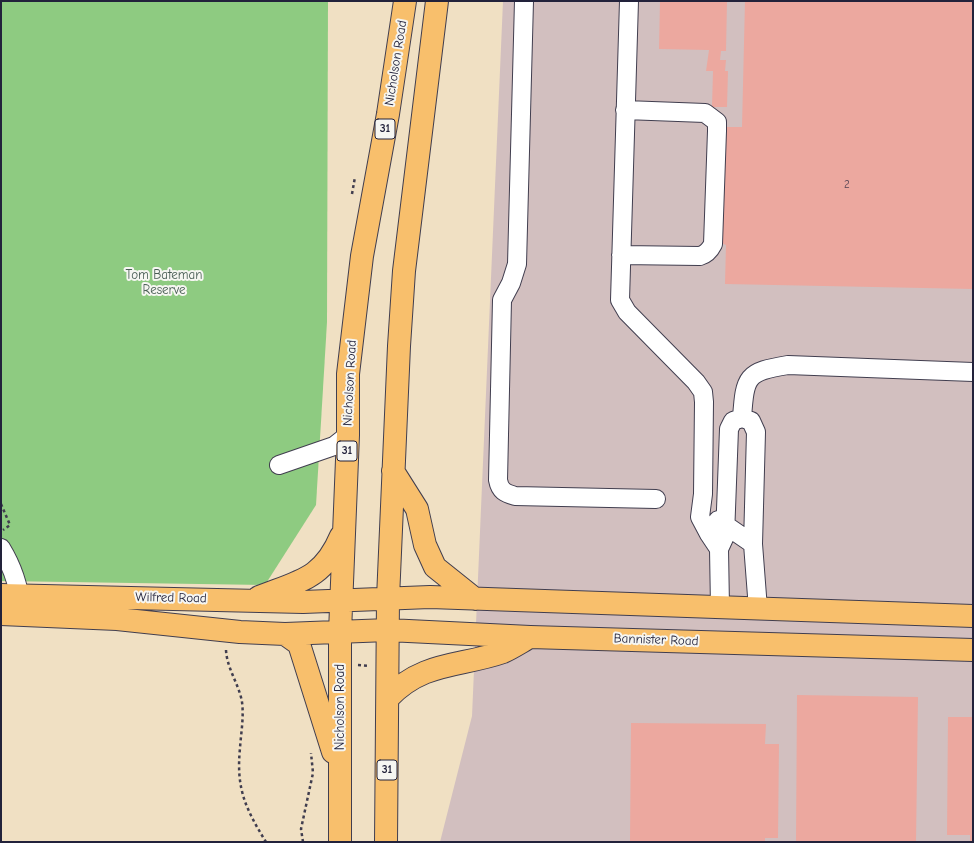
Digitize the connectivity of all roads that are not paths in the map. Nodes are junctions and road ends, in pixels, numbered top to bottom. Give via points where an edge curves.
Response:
1 (405, 1) edge
2 (437, 1) edge
3 (524, 1) edge
4 (629, 1) edge
5 (625, 110) junction
6 (621, 255) junction
7 (973, 372) edge
8 (742, 418) junction
9 (348, 435) junction
10 (279, 465) dead end
11 (393, 471) junction
12 (656, 499) dead end
13 (703, 503) junction
14 (725, 525) junction
15 (344, 529) junction
16 (752, 544) junction
17 (1, 548) edge
18 (719, 549) junction
19 (388, 598) junction
20 (475, 599) junction
21 (251, 600) junction
22 (342, 600) junction
23 (11, 605) edge
24 (720, 607) junction
25 (758, 609) junction
26 (973, 616) edge
27 (388, 630) junction
28 (340, 632) junction
29 (285, 634) junction
30 (530, 637) junction
31 (973, 650) edge
32 (388, 698) junction
33 (339, 775) junction
34 (340, 842) edge
35 (386, 842) edge

1 - 9 main road, Nicholson Road / 31 via 388,114 362,256 348,374
2 - 11 main road, 31 via 404,271
3 - 12 lane via 517,264 502,300 498,480 506,493 515,496
4 - 5 lane
5 - 6 lane
5 - 6 lane via 705,113 717,122 717,131 713,244 710,250 700,256
6 - 13 lane via 620,300 627,312 696,382 702,392
7 - 8 lane via 788,365 763,369 753,375 744,387
8 - 14 lane via 733,421 730,429
8 - 16 lane via 751,421 756,432
9 - 10 lane via 334,446
9 - 15 main road, Nicholson Road / 31
11 - 19 main road, 31
11 - 20 main road via 417,509 425,545 435,567
13 - 14 lane via 710,515
13 - 18 lane via 700,517
14 - 16 lane
14 - 18 lane via 725,536
15 - 21 main road via 334,554 308,578
15 - 22 main road, Nicholson Road / 31
16 - 25 lane
17 - 23 lane via 12,569
18 - 24 lane
19 - 20 main road
19 - 22 main road
19 - 27 main road, 31
20 - 24 main road
21 - 22 main road, Wilfred Road
21 - 23 main road, Wilfred Road
22 - 28 main road, Nicholson Road / 31
23 - 29 main road, Wilfred Road via 117,619 240,632
24 - 25 main road
25 - 26 main road
27 - 28 main road, Bannister Road
27 - 30 main road, Bannister Road
27 - 32 main road, 31
28 - 29 main road, Wilfred Road
28 - 33 main road, Nicholson Road / 31
29 - 33 main road via 299,644
30 - 31 main road, Bannister Road
30 - 32 main road via 504,652 438,666 397,689
32 - 35 main road, 31
33 - 34 main road, Nicholson Road / 31

